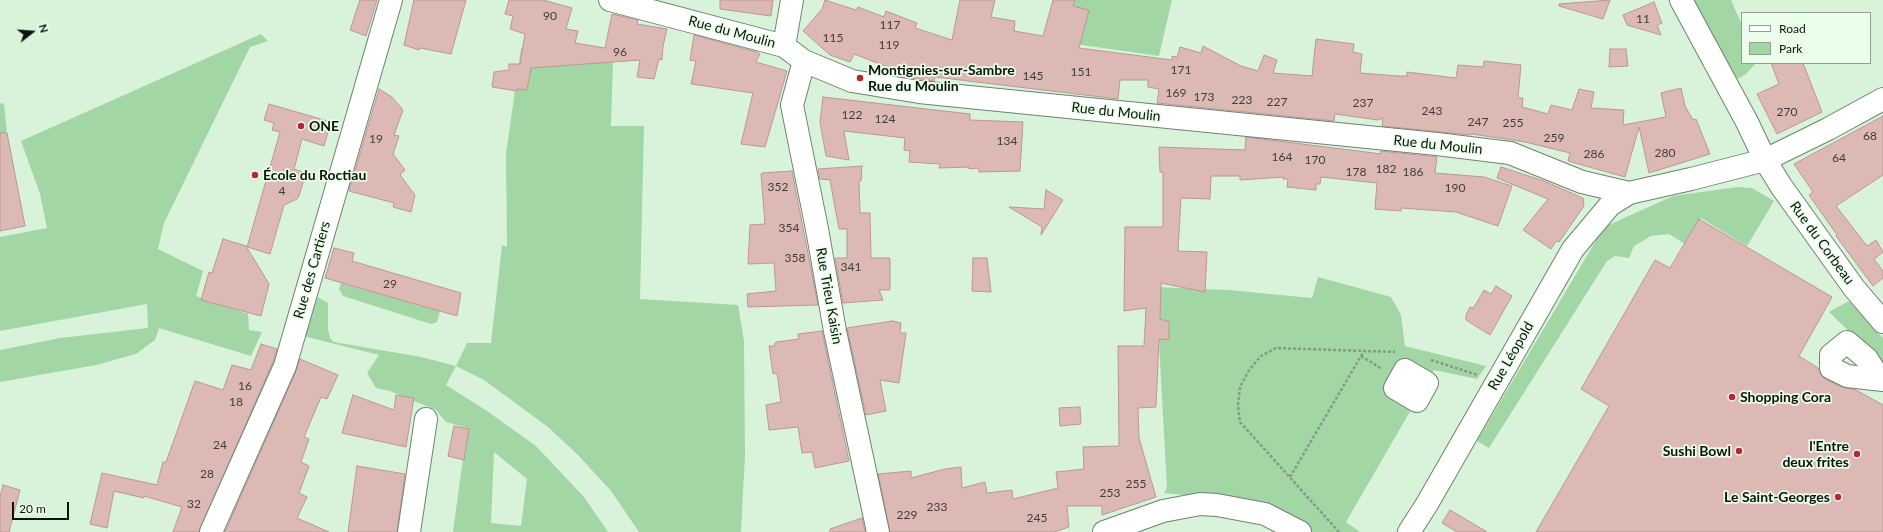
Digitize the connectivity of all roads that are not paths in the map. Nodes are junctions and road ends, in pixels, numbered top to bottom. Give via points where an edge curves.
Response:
1 (391, 0) edge
2 (610, 0) edge
3 (792, 0) edge
4 (1681, 0) edge
5 (784, 46) junction
6 (804, 61) junction
7 (1883, 99) edge
8 (1765, 160) junction
9 (1629, 193) junction
10 (1883, 322) edge
11 (426, 419) dead end
12 (211, 532) edge
13 (409, 532) edge
14 (878, 532) edge
15 (1104, 532) edge
16 (1300, 532) edge
17 (1409, 532) edge

1 - 12 street, Rue des Cartiers via 284,366
2 - 5 street, Rue du Moulin
3 - 5 street
4 - 8 street, Rue du Corbeau
5 - 6 street, Rue du Moulin
6 - 9 street, Rue du Moulin via 852,81 919,92 1510,153 1582,182
6 - 14 street, Rue Trieu Kaisin via 792,105 834,331
7 - 8 street
8 - 9 street
8 - 10 street, Rue du Corbeau via 1854,288
9 - 17 street, Rue Léopold via 1610,205 1573,249
11 - 13 street
15 - 16 street via 1163,511 1200,504 1265,514

